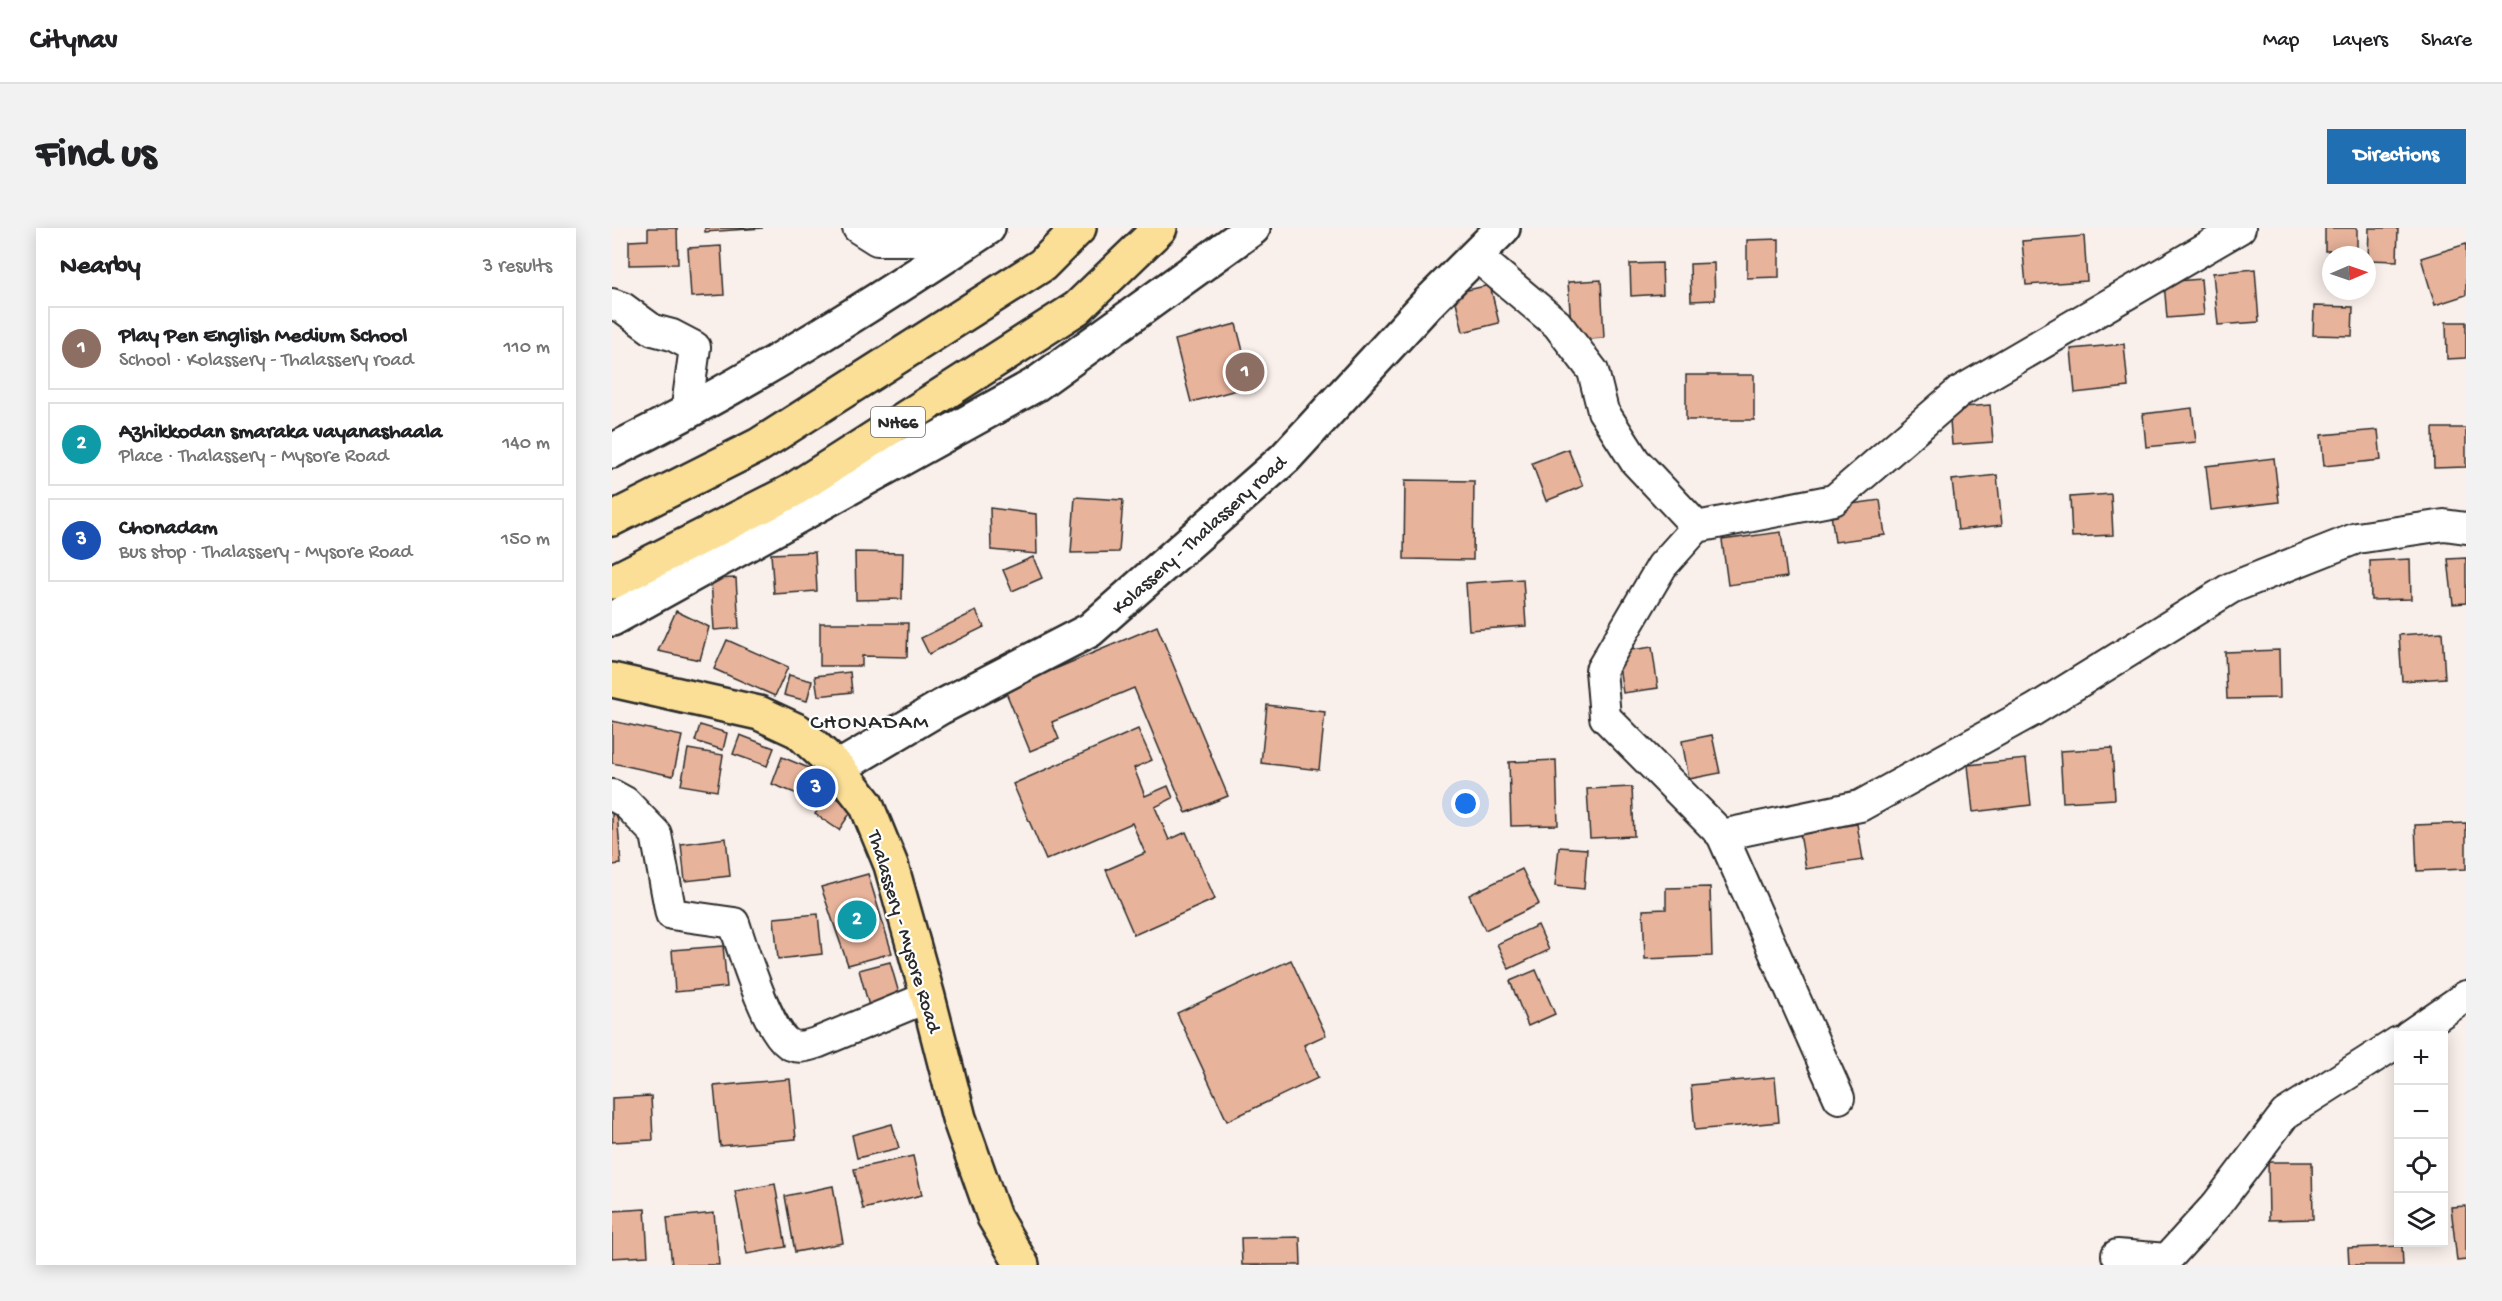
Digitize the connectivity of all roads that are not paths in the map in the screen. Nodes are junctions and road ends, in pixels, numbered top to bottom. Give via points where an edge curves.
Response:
1 (858, 228) edge
2 (1079, 228) edge
3 (1160, 228) edge
4 (1253, 228) edge
5 (1503, 228) edge
6 (2240, 228) edge
7 (978, 232) edge
8 (1475, 255) junction
9 (612, 304) edge
10 (686, 414) junction
11 (612, 451) edge
12 (612, 519) edge
13 (1697, 526) junction
14 (2466, 528) edge
15 (612, 582) edge
16 (612, 619) edge
17 (612, 680) edge
18 (838, 768) junction
19 (612, 795) edge
20 (1722, 835) junction
21 (2466, 996) edge
22 (928, 997) junction
23 (2414, 1031) edge
24 (2394, 1045) edge
25 (1839, 1098) dead end
26 (2115, 1262) edge
27 (1022, 1265) edge

1 - 7 street via 877,240
2 - 12 main road, NH66 via 1041,265 759,445
3 - 15 main road, NH66 via 1067,314 790,492
4 - 16 street via 1035,385
5 - 8 street, Kolassery - Thalassery road
6 - 13 street via 1959,392 1834,500
7 - 10 street via 815,340
8 - 13 street via 1557,324 1593,371 1603,411 1635,461
8 - 18 street, Kolassery - Thalassery road via 1284,458 1090,630 941,707
9 - 10 street via 653,330 695,347
10 - 11 street
13 - 20 street via 1662,566 1601,670 1605,717
14 - 20 street via 2444,525 2357,538 2231,588 2034,710 1860,806
17 - 18 main road, Thalassery - Mysore Road via 759,713 798,731
18 - 22 main road, Thalassery - Mysore Road via 866,804 891,865
19 - 22 street via 625,801 656,834 671,914 734,923 768,1016 784,1041 803,1047
20 - 25 street
21 - 23 street
22 - 27 main road, Thalassery - Mysore Road via 958,1118 994,1217
24 - 26 street via 2285,1114 2217,1204 2167,1259

